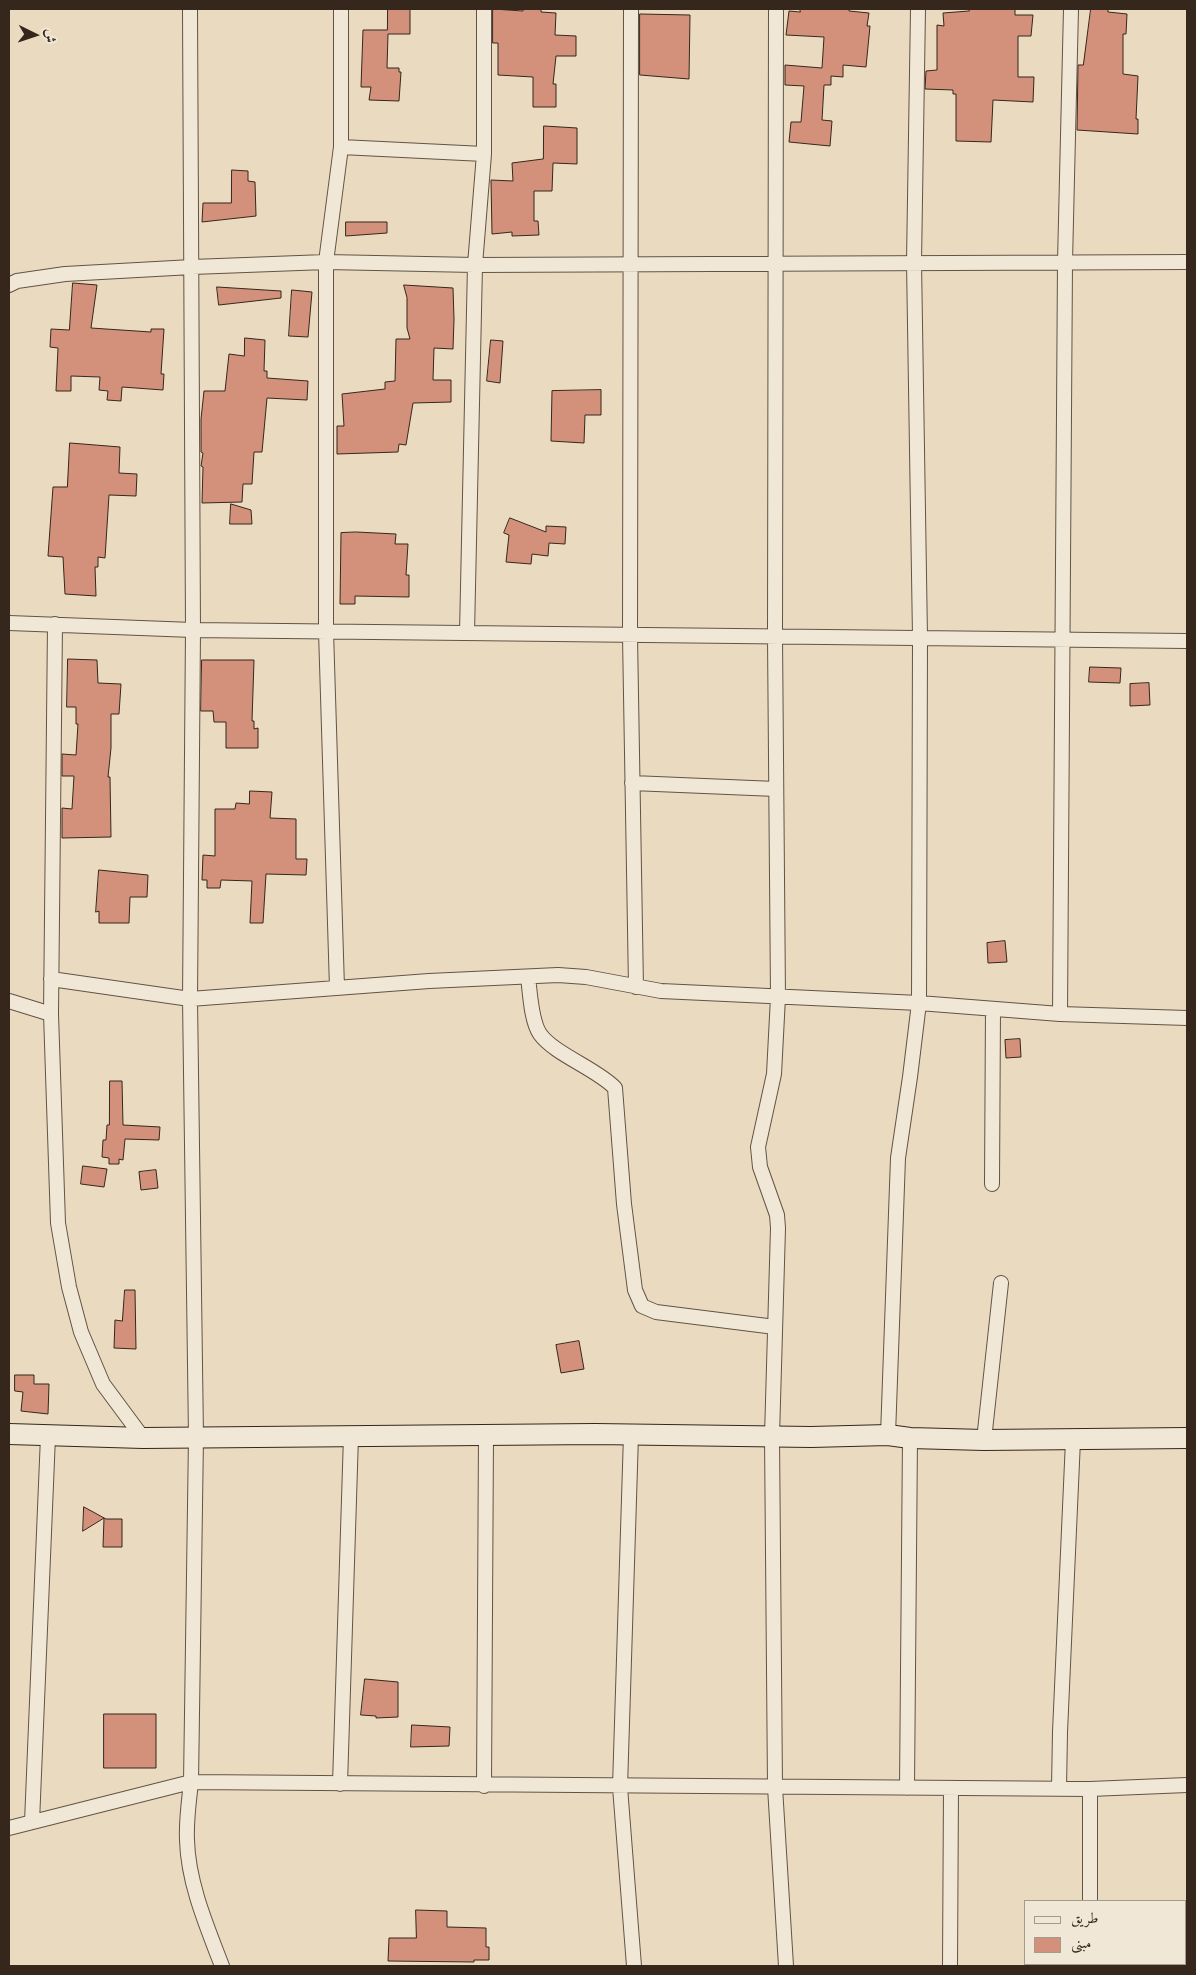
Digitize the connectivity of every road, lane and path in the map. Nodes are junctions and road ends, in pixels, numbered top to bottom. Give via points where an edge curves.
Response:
1 (190, 9) edge
2 (341, 9) edge
3 (484, 9) edge
4 (631, 9) edge
5 (776, 9) edge
6 (918, 9) edge
7 (1071, 9) edge
8 (341, 147) junction
9 (484, 154) junction
10 (326, 262) junction
11 (914, 262) junction
12 (1065, 262) junction
13 (1187, 262) edge
14 (776, 263) junction
15 (630, 264) junction
16 (475, 265) junction
17 (192, 267) junction
18 (9, 284) edge
19 (9, 623) edge
20 (55, 624) junction
21 (193, 630) junction
22 (326, 631) junction
23 (467, 634) junction
24 (630, 636) junction
25 (775, 637) junction
26 (920, 637) junction
27 (1063, 640) junction
28 (1187, 641) edge
29 (632, 783) junction
30 (776, 789) junction
31 (528, 977) junction
32 (51, 979) junction
33 (337, 988) junction
34 (636, 988) junction
35 (778, 997) junction
36 (190, 999) junction
37 (9, 1001) edge
38 (919, 1003) junction
39 (993, 1009) junction
40 (51, 1014) junction
41 (1060, 1014) junction
42 (1187, 1018) edge
43 (992, 1184) dead end
44 (1000, 1283) dead end
45 (775, 1327) junction
46 (9, 1434) edge
47 (486, 1435) junction
48 (631, 1435) junction
49 (888, 1435) junction
50 (48, 1436) junction
51 (350, 1436) junction
52 (772, 1436) junction
53 (196, 1437) junction
54 (143, 1438) junction
55 (910, 1438) junction
56 (1187, 1438) edge
57 (984, 1440) junction
58 (1073, 1440) junction
59 (191, 1782) junction
60 (340, 1784) junction
61 (1187, 1785) edge
62 (484, 1786) junction
63 (620, 1787) junction
64 (775, 1787) junction
65 (908, 1788) junction
66 (951, 1788) junction
67 (1059, 1788) junction
68 (1090, 1790) junction
69 (32, 1822) junction
70 (9, 1828) edge
71 (1090, 1900) edge
72 (222, 1966) edge
73 (634, 1966) edge
74 (786, 1966) edge
75 (950, 1966) edge

1 - 17 street
2 - 8 street
3 - 9 street
4 - 15 street
5 - 14 street
6 - 11 street
7 - 12 street
8 - 9 street
8 - 10 street
9 - 16 street
10 - 16 street
10 - 17 street
10 - 22 street
11 - 12 street
11 - 14 street
11 - 26 street
12 - 13 street
12 - 27 street
14 - 15 street
14 - 25 street
15 - 16 street
15 - 24 street
16 - 23 street
17 - 18 street via 64,274
17 - 21 street
19 - 20 street
20 - 21 street
20 - 32 street
21 - 22 street
21 - 36 street
22 - 23 street
22 - 33 street
23 - 24 street
24 - 25 street
24 - 29 street
25 - 26 street
25 - 30 street
26 - 27 street
26 - 38 street
27 - 28 street
27 - 41 street
29 - 30 street
29 - 34 street
30 - 35 street
31 - 33 street
31 - 34 street via 586,977
31 - 45 street via 539,1033 615,1088 624,1204 635,1290 642,1306 656,1312
32 - 36 street
32 - 40 street
33 - 36 street
34 - 35 street
35 - 38 street
35 - 45 street via 774,1074 758,1147 760,1167 778,1222
36 - 53 street
37 - 40 street
38 - 39 street
38 - 49 street via 898,1158
39 - 41 street
39 - 43 street
40 - 54 street via 58,1223 69,1287 82,1332 103,1384
41 - 42 street
44 - 57 street
45 - 52 street
46 - 50 main road
47 - 48 main road
47 - 51 main road
47 - 62 street
48 - 52 main road
48 - 63 street
49 - 52 main road
49 - 55 main road
50 - 54 main road
50 - 69 street
51 - 53 main road
51 - 60 street
52 - 64 street
53 - 54 main road
53 - 59 street
55 - 57 main road
55 - 65 street
56 - 58 main road
57 - 58 main road
58 - 67 street
59 - 60 street
59 - 69 street
59 - 72 street via 187,1840 190,1867
60 - 62 street
61 - 68 street
62 - 63 street
63 - 64 street
63 - 73 street
64 - 65 street
64 - 74 street
65 - 66 street
66 - 67 street
66 - 75 street
67 - 68 street
68 - 71 street
69 - 70 street

